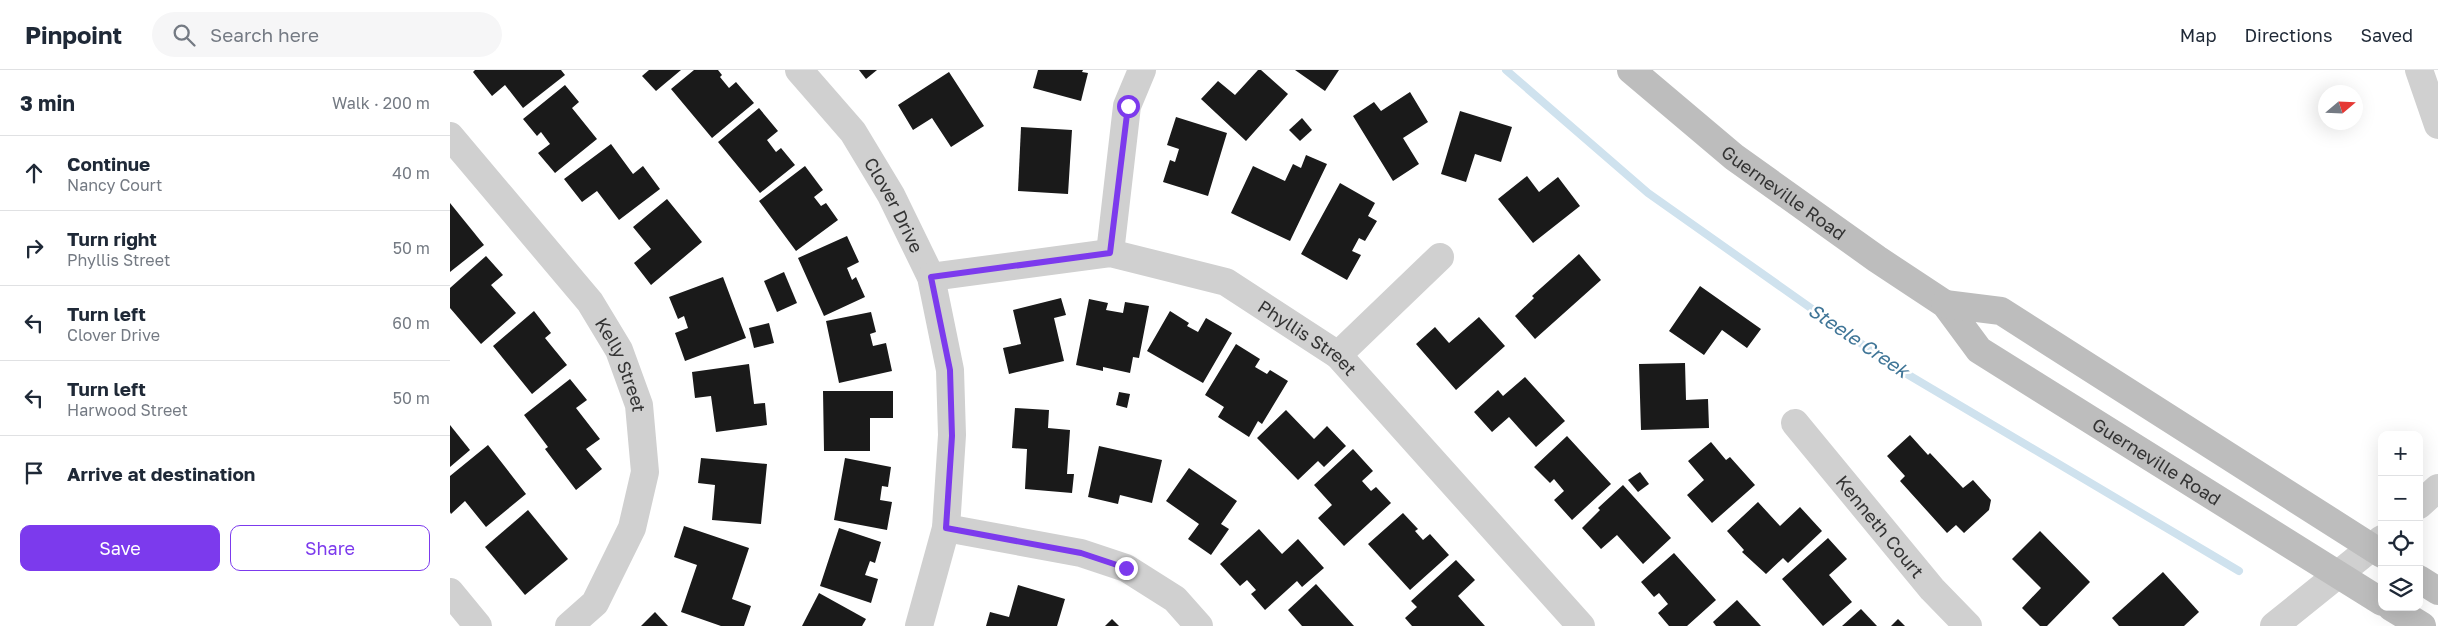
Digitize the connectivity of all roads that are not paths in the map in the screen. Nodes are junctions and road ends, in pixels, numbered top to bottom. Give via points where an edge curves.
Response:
1 (800, 70) edge
2 (1142, 70) edge
3 (1631, 70) edge
4 (2419, 70) edge
5 (2438, 125) edge
6 (450, 136) edge
7 (1110, 253) junction
8 (1440, 256) dead end
9 (931, 277) junction
10 (1946, 304) junction
11 (1338, 355) junction
12 (1795, 423) dead end
13 (2438, 488) edge
14 (2423, 501) edge
15 (946, 528) junction
16 (2378, 547) edge
17 (2337, 575) junction
18 (2423, 582) edge
19 (2438, 591) edge
20 (450, 592) edge
21 (2378, 600) edge
22 (2398, 611) edge
23 (478, 626) edge
24 (569, 626) edge
25 (919, 626) edge
26 (1199, 626) edge
27 (1581, 626) edge
28 (1968, 626) edge
29 (2274, 626) edge
30 (2422, 626) edge

1 - 9 street, Clover Drive via 853,132 891,196
2 - 7 street via 1128,106
3 - 10 main road, Guerneville Road via 1734,157 1877,260
4 - 5 street
6 - 24 street, Kelly Street via 590,302 619,350 639,405 645,472 632,528 595,603
7 - 9 street, Phyllis Street
7 - 11 street, Phyllis Street via 1226,282
8 - 11 street
9 - 15 street, Clover Drive via 950,370 952,436
10 - 16 main road, Guerneville Road via 2001,311
10 - 17 main road, Guerneville Road via 1979,350
11 - 27 street, Phyllis Street
12 - 28 street, Kenneth Court via 1932,589
13 - 14 street
15 - 25 street, Clover Drive
15 - 26 street via 1081,553 1126,568 1175,599
16 - 17 street
17 - 21 main road, Guerneville Road
17 - 29 street
18 - 19 main road
20 - 23 street
22 - 30 main road

